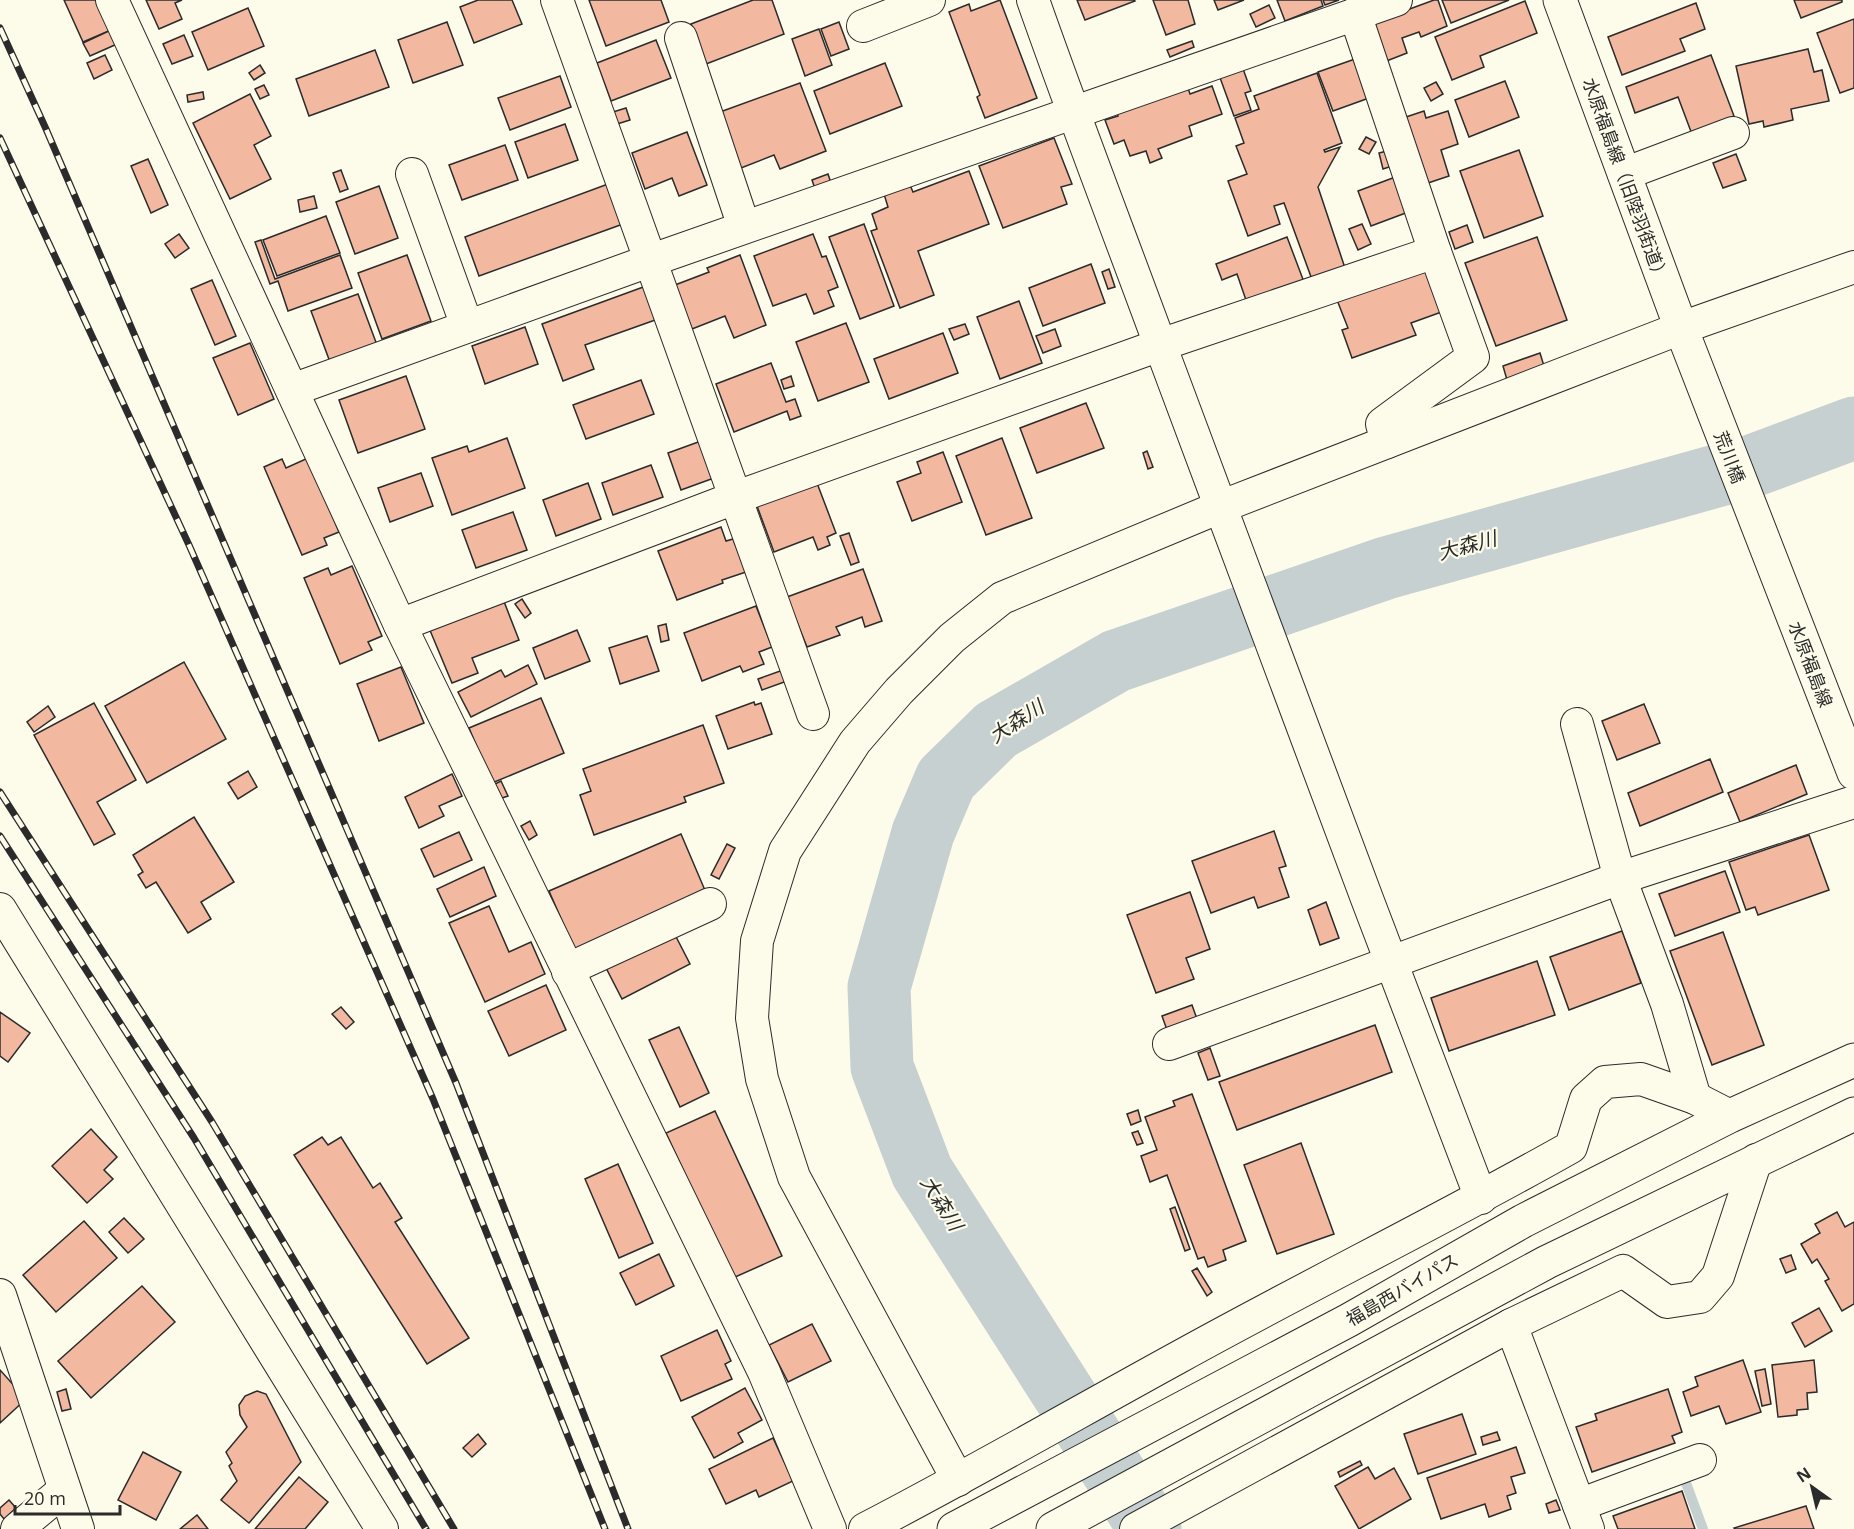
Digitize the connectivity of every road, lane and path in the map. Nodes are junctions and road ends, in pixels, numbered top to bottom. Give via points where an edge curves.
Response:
1 (112, 0) edge
2 (557, 0) edge
3 (929, 0) edge
4 (1033, 0) edge
5 (1396, 0) edge
6 (1560, 0) edge
7 (1355, 14) junction
8 (863, 26) dead end
9 (681, 38) dead end
10 (1072, 113) junction
11 (1733, 133) dead end
12 (412, 174) dead end
13 (1624, 174) junction
14 (744, 227) junction
15 (1435, 252) junction
16 (649, 261) junction
17 (1854, 267) edge
18 (467, 326) junction
19 (1681, 328) junction
20 (1160, 345) junction
21 (1693, 359) joint
22 (292, 390) junction
23 (1387, 442) junction
24 (737, 497) junction
25 (1223, 517) junction
26 (1768, 556) joint
27 (400, 625) junction
28 (813, 714) dead end
29 (1577, 724) dead end
30 (1854, 773) edge
31 (1854, 802) edge
32 (1620, 878) junction
33 (710, 904) dead end
34 (0, 909) edge
35 (1390, 962) junction
36 (568, 972) junction
37 (1169, 1044) dead end
38 (1854, 1060) edge
39 (1695, 1098) junction
40 (1854, 1114) edge
41 (1730, 1116) junction
42 (1756, 1160) junction
43 (1481, 1198) junction
44 (0, 1295) edge
45 (1511, 1325) junction
46 (1700, 1460) dead end
47 (971, 1473) junction
48 (64, 1490) junction
49 (1584, 1517) edge
50 (16, 1529) edge
51 (78, 1529) edge
52 (382, 1529) edge
53 (830, 1529) edge
54 (865, 1529) edge
55 (954, 1529) edge
56 (1053, 1529) edge
57 (1136, 1529) edge

1 - 22 street
2 - 16 street
3 - 8 street
4 - 10 street
5 - 7 street
6 - 13 main road, 水原福島線（旧陸羽街道）
7 - 10 street
7 - 15 street
9 - 14 street
10 - 14 street
10 - 20 street
11 - 13 street
12 - 18 street
13 - 19 main road, 水原福島線（旧陸羽街道）
14 - 16 street
15 - 20 street
15 - 23 street via 1473,357 1382,424
16 - 18 street
16 - 24 street
17 - 19 street
18 - 22 street
19 - 21 main road, 水原福島線（旧陸羽街道）
19 - 23 street
20 - 24 street
20 - 25 street
21 - 26 main road, 荒川橋
22 - 27 street
23 - 25 street
24 - 27 street
24 - 28 street
25 - 35 street
25 - 47 street via 1002,598 952,638 855,742 820,796 785,851 757,941 752,1018 762,1079 794,1177
26 - 30 main road, 水原福島線
27 - 36 street
29 - 32 street
31 - 32 street
32 - 35 street
32 - 39 street via 1667,1004
33 - 36 street
34 - 52 street
35 - 37 street
35 - 43 street
36 - 53 street via 764,1372
38 - 41 main road, 福島西バイパス
39 - 41 street
39 - 43 street via 1641,1079 1605,1082 1586,1099 1571,1147
40 - 42 main road
41 - 55 main road, 福島西バイパス via 1522,1221 1349,1320
42 - 45 street via 1718,1276 1700,1297 1667,1302 1623,1271
42 - 56 main road via 1547,1262
43 - 47 street via 1159,1368
44 - 48 street
45 - 49 street
45 - 57 street
46 - 49 street
47 - 54 street
48 - 50 street
48 - 51 street

